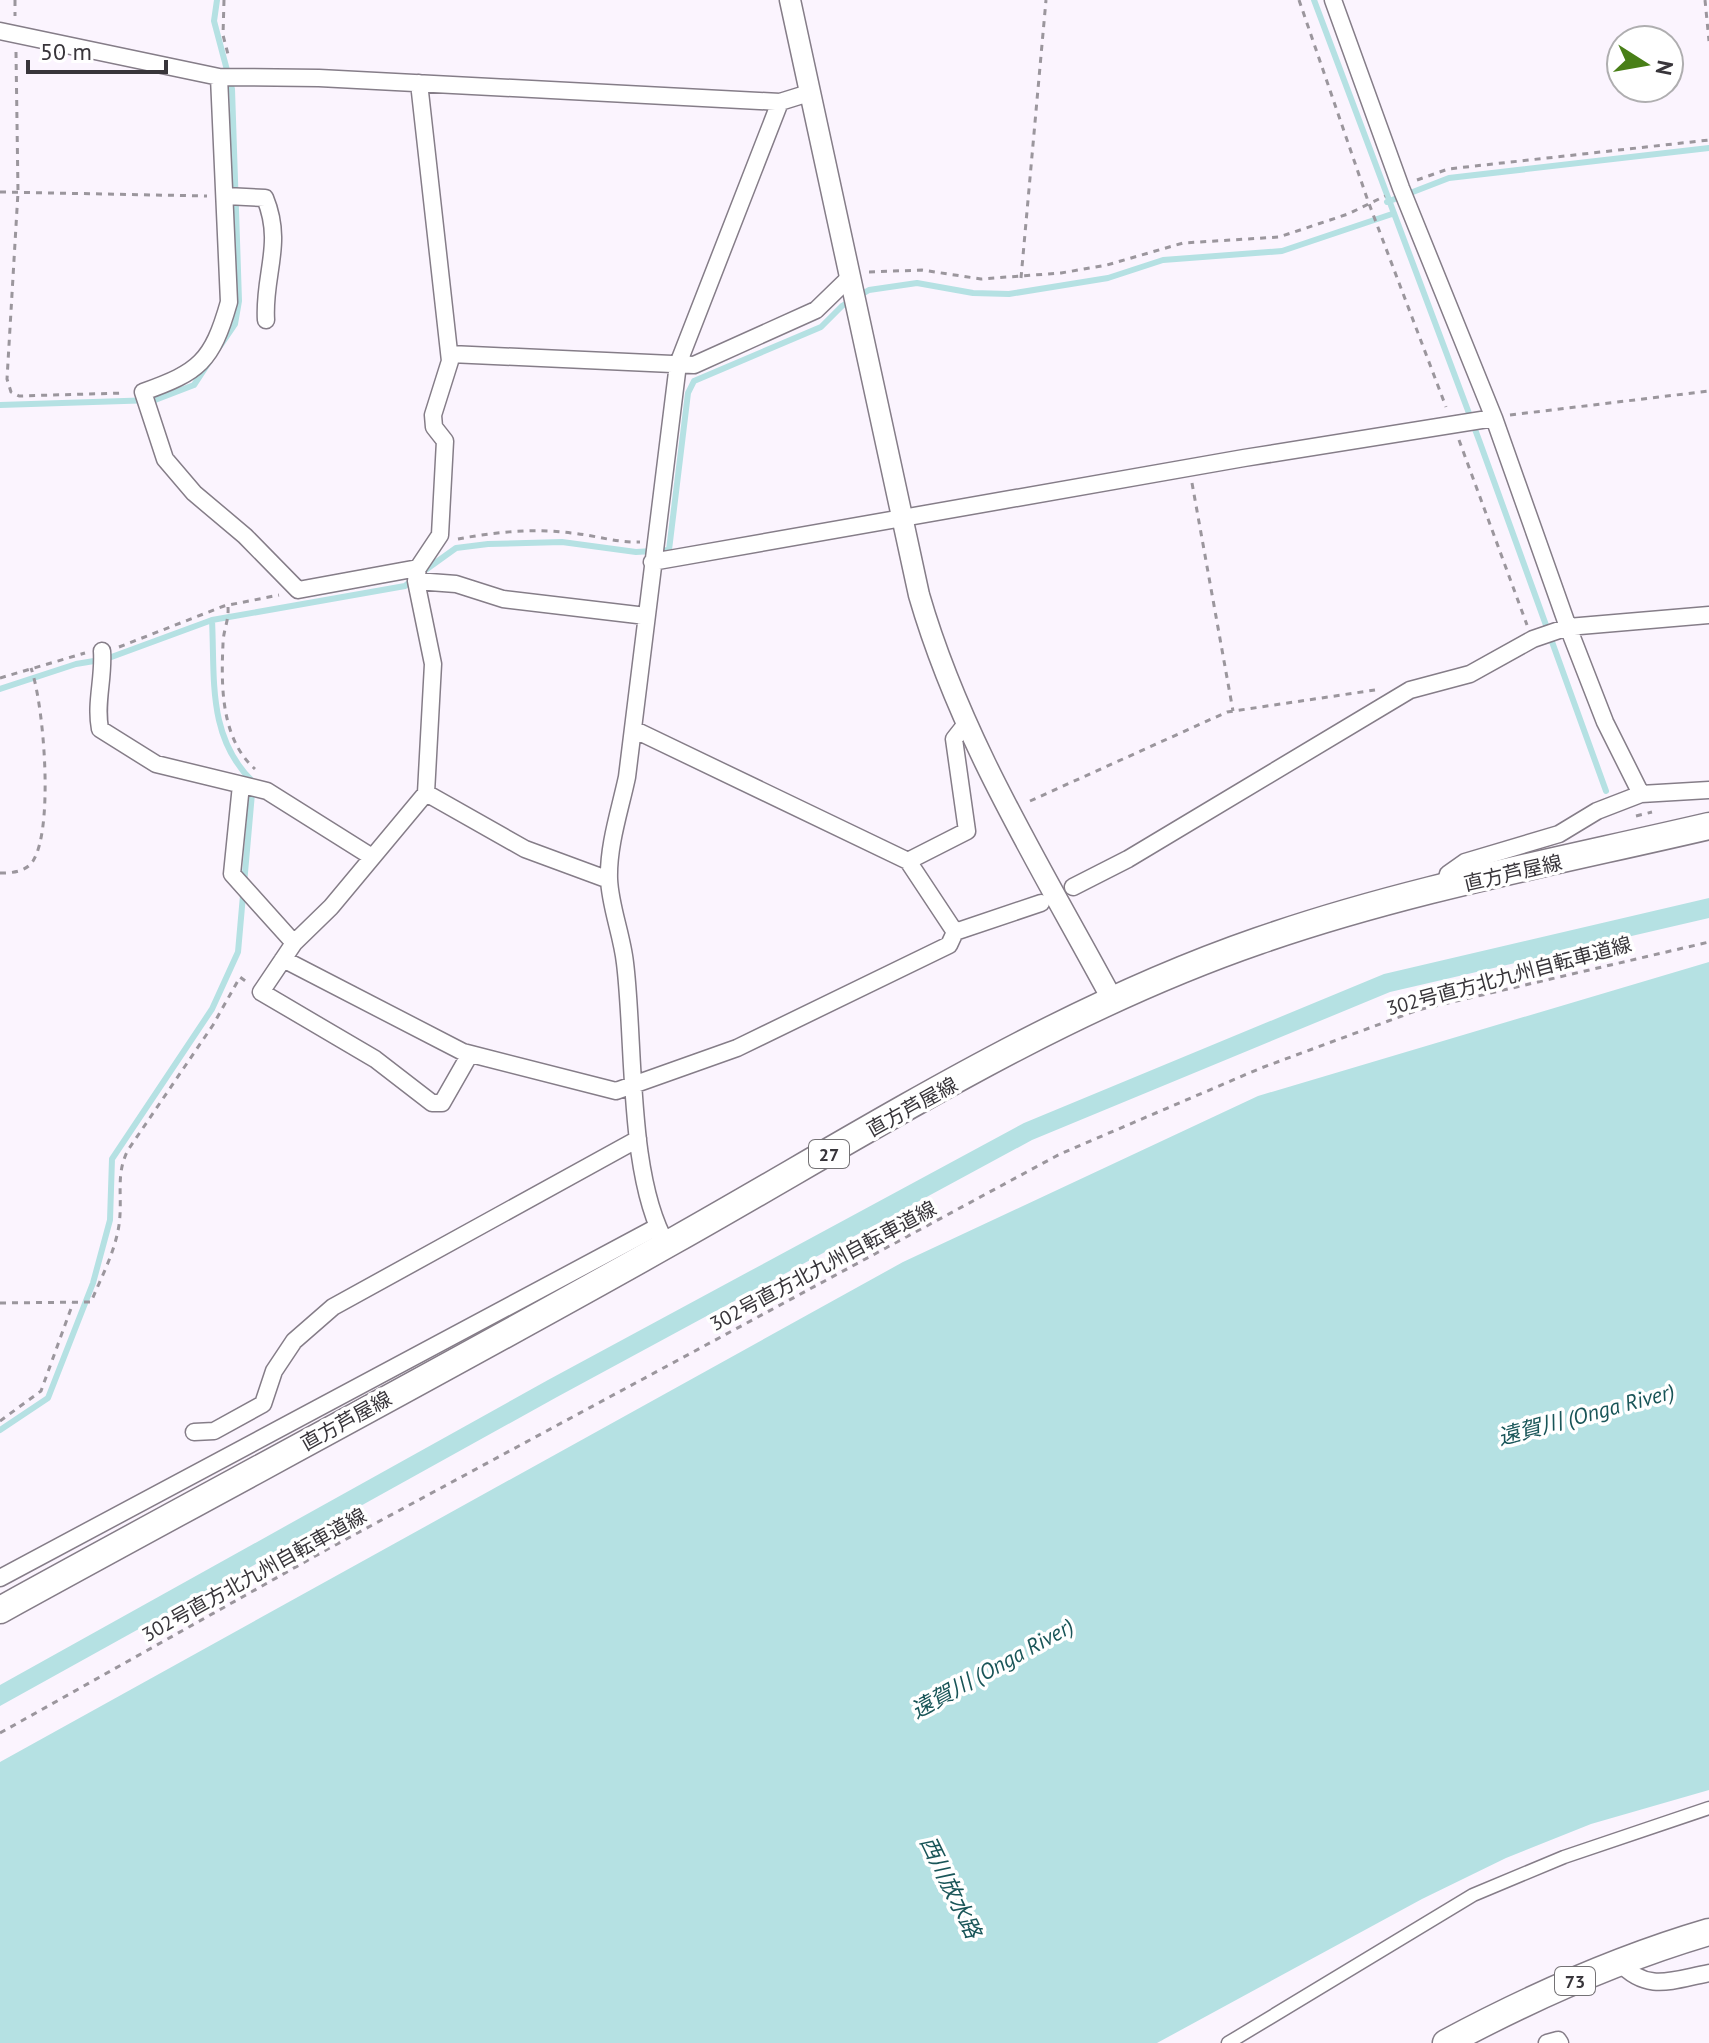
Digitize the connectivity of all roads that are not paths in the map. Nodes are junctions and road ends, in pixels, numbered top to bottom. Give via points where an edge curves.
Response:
1 (790, 0) edge
2 (1333, 0) edge
3 (8, 32) edge
4 (227, 77) junction
5 (419, 83) junction
6 (809, 93) junction
7 (780, 102) junction
8 (226, 196) junction
9 (850, 277) junction
10 (266, 320) dead end
11 (450, 354) junction
12 (678, 364) junction
13 (1494, 418) junction
14 (901, 518) junction
15 (652, 562) junction
16 (417, 575) junction
17 (1709, 615) edge
18 (646, 616) junction
19 (1568, 627) junction
20 (102, 651) road end
21 (965, 725) junction
22 (633, 729) junction
23 (241, 785) junction
24 (1709, 790) edge
25 (426, 793) junction
26 (1641, 794) junction
27 (1709, 826) edge
28 (372, 857) junction
29 (908, 861) junction
30 (609, 880) junction
31 (1073, 887) dead end
32 (1444, 889) junction
33 (1041, 903) dead end
34 (955, 932) junction
35 (294, 943) junction
36 (283, 959) junction
37 (1112, 999) junction
38 (470, 1054) junction
39 (634, 1086) junction
40 (638, 1139) junction
41 (662, 1236) junction
42 (263, 1404) junction
43 (194, 1432) dead end
44 (261, 1436) junction
45 (0, 1578) edge
46 (0, 1610) edge
47 (1709, 1808) edge
48 (1709, 1932) edge
49 (1619, 1962) junction
50 (1709, 1973) edge
51 (1228, 2043) edge
52 (1446, 2043) edge
53 (1547, 2043) edge
54 (1560, 2043) edge

1 - 6 street
2 - 13 street via 1401,188
3 - 4 street
4 - 5 street
4 - 8 street
5 - 7 street
5 - 11 street
6 - 7 street
6 - 9 street
7 - 12 street
8 - 10 street via 265,198 273,218 275,248
8 - 16 street via 229,302 220,334 186,377 143,392 165,459 298,590
9 - 12 street via 816,310 694,365
9 - 14 street
11 - 12 street
11 - 16 street via 433,415 434,427 445,441 440,535
12 - 15 street
13 - 14 street
13 - 19 street
14 - 15 street
14 - 21 street via 938,662
15 - 18 street
16 - 18 street via 503,599
16 - 25 street via 433,664
17 - 19 street
18 - 22 street
19 - 26 street via 1605,722
19 - 31 street via 1533,639 1470,674 1410,690
20 - 23 street via 100,729 156,764
21 - 29 street via 954,739 967,831
21 - 37 street
22 - 29 street
22 - 30 street
23 - 28 street via 260,789
23 - 35 street via 232,874
24 - 26 street
25 - 28 street
25 - 30 street via 525,849
26 - 32 street via 1597,811 1559,834 1465,862 1448,874
27 - 32 main road, 直方芦屋線 / 27
28 - 35 street
29 - 34 street
30 - 39 street via 625,962
32 - 37 main road, 直方芦屋線 / 27 via 1258,941
33 - 34 street
34 - 39 street via 949,945 737,1048
35 - 36 street
36 - 38 street
36 - 38 street via 261,992 375,1059 432,1103 442,1103
37 - 41 main road, 直方芦屋線 / 27
38 - 39 street via 616,1091
39 - 40 street
40 - 41 street
40 - 42 street via 333,1307 294,1341 274,1371
41 - 44 street
41 - 46 main road, 直方芦屋線 / 27
42 - 43 street via 214,1431
42 - 44 street
44 - 45 street
47 - 51 street via 1564,1857 1473,1895
48 - 49 main road, 73
49 - 50 street via 1634,1978 1656,1983
49 - 52 main road, 73 via 1517,2005
53 - 54 street

